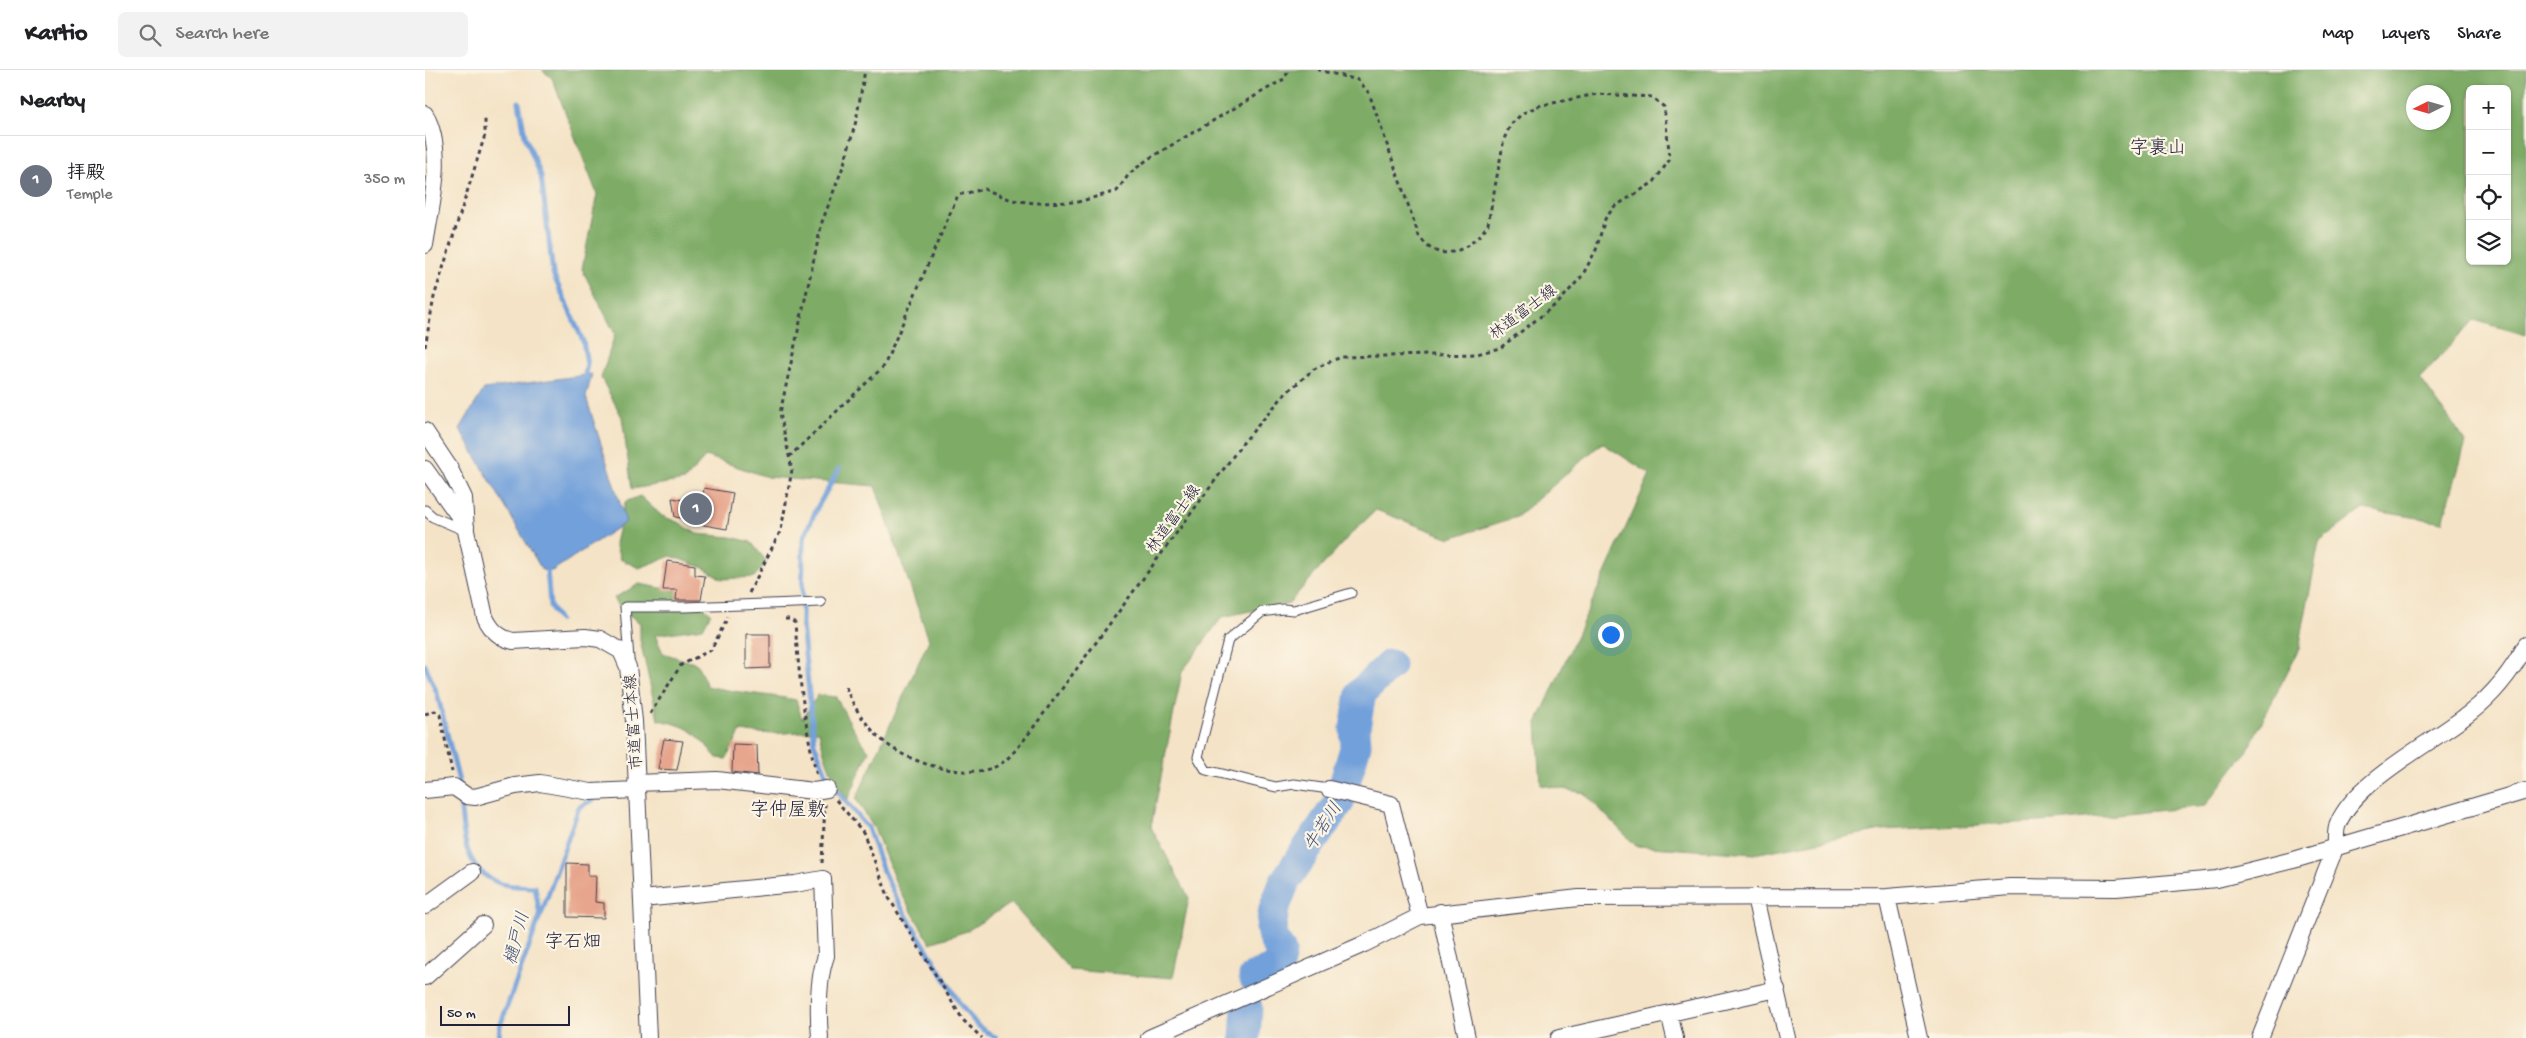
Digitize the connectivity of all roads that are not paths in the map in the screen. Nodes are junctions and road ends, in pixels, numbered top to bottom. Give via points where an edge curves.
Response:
1 (425, 114) edge
2 (425, 245) edge
3 (425, 431) edge
4 (425, 469) edge
5 (425, 510) edge
6 (466, 528) junction
7 (1351, 593) dead end
8 (821, 602) dead end
9 (2526, 645) edge
10 (630, 674) junction
11 (636, 786) junction
12 (827, 789) road end
13 (425, 790) edge
14 (1329, 790) joint
15 (2526, 791) edge
16 (2336, 846) junction
17 (472, 872) dead end
18 (1755, 897) junction
19 (1887, 897) junction
20 (642, 899) junction
21 (425, 906) edge
22 (1440, 912) junction
23 (1420, 916) junction
24 (483, 925) dead end
25 (425, 977) edge
26 (1777, 990) junction
27 (1669, 1013) junction
28 (1569, 1037) edge
29 (647, 1038) edge
30 (820, 1038) edge
31 (1149, 1038) edge
32 (1467, 1038) edge
33 (1675, 1038) edge
34 (1787, 1038) edge
35 (1919, 1038) edge
36 (2260, 1038) edge

1 - 2 street via 435,144
3 - 6 street, 市道富士本線 via 449,467 464,498
4 - 6 street, 市道富士本線
5 - 6 lane via 433,517
6 - 10 street, 市道富士本線 via 485,617 497,634 513,641 600,638 621,652
7 - 14 lane via 1294,610 1262,612 1228,640 1198,757 1206,770 1276,787 1294,784
8 - 10 lane via 625,607
9 - 16 street via 2497,689 2472,712 2371,782 2346,807 2337,825
10 - 11 street, 市道富士本線
11 - 12 street via 717,780 814,791
11 - 13 street via 591,792 540,783 475,797 467,796 454,787
11 - 20 street, 市道富士本線
14 - 23 street via 1391,804
15 - 16 street
16 - 19 street via 2217,879 2116,888 2010,887
16 - 36 street
17 - 21 street
18 - 19 street
18 - 22 street via 1579,898
18 - 26 street
19 - 35 street
20 - 29 street, 市道富士本線
20 - 30 street via 823,879 826,956 818,1015
22 - 23 street
22 - 32 street
23 - 31 street via 1364,944
24 - 25 street
26 - 27 street
26 - 34 street
27 - 28 street
27 - 33 street

